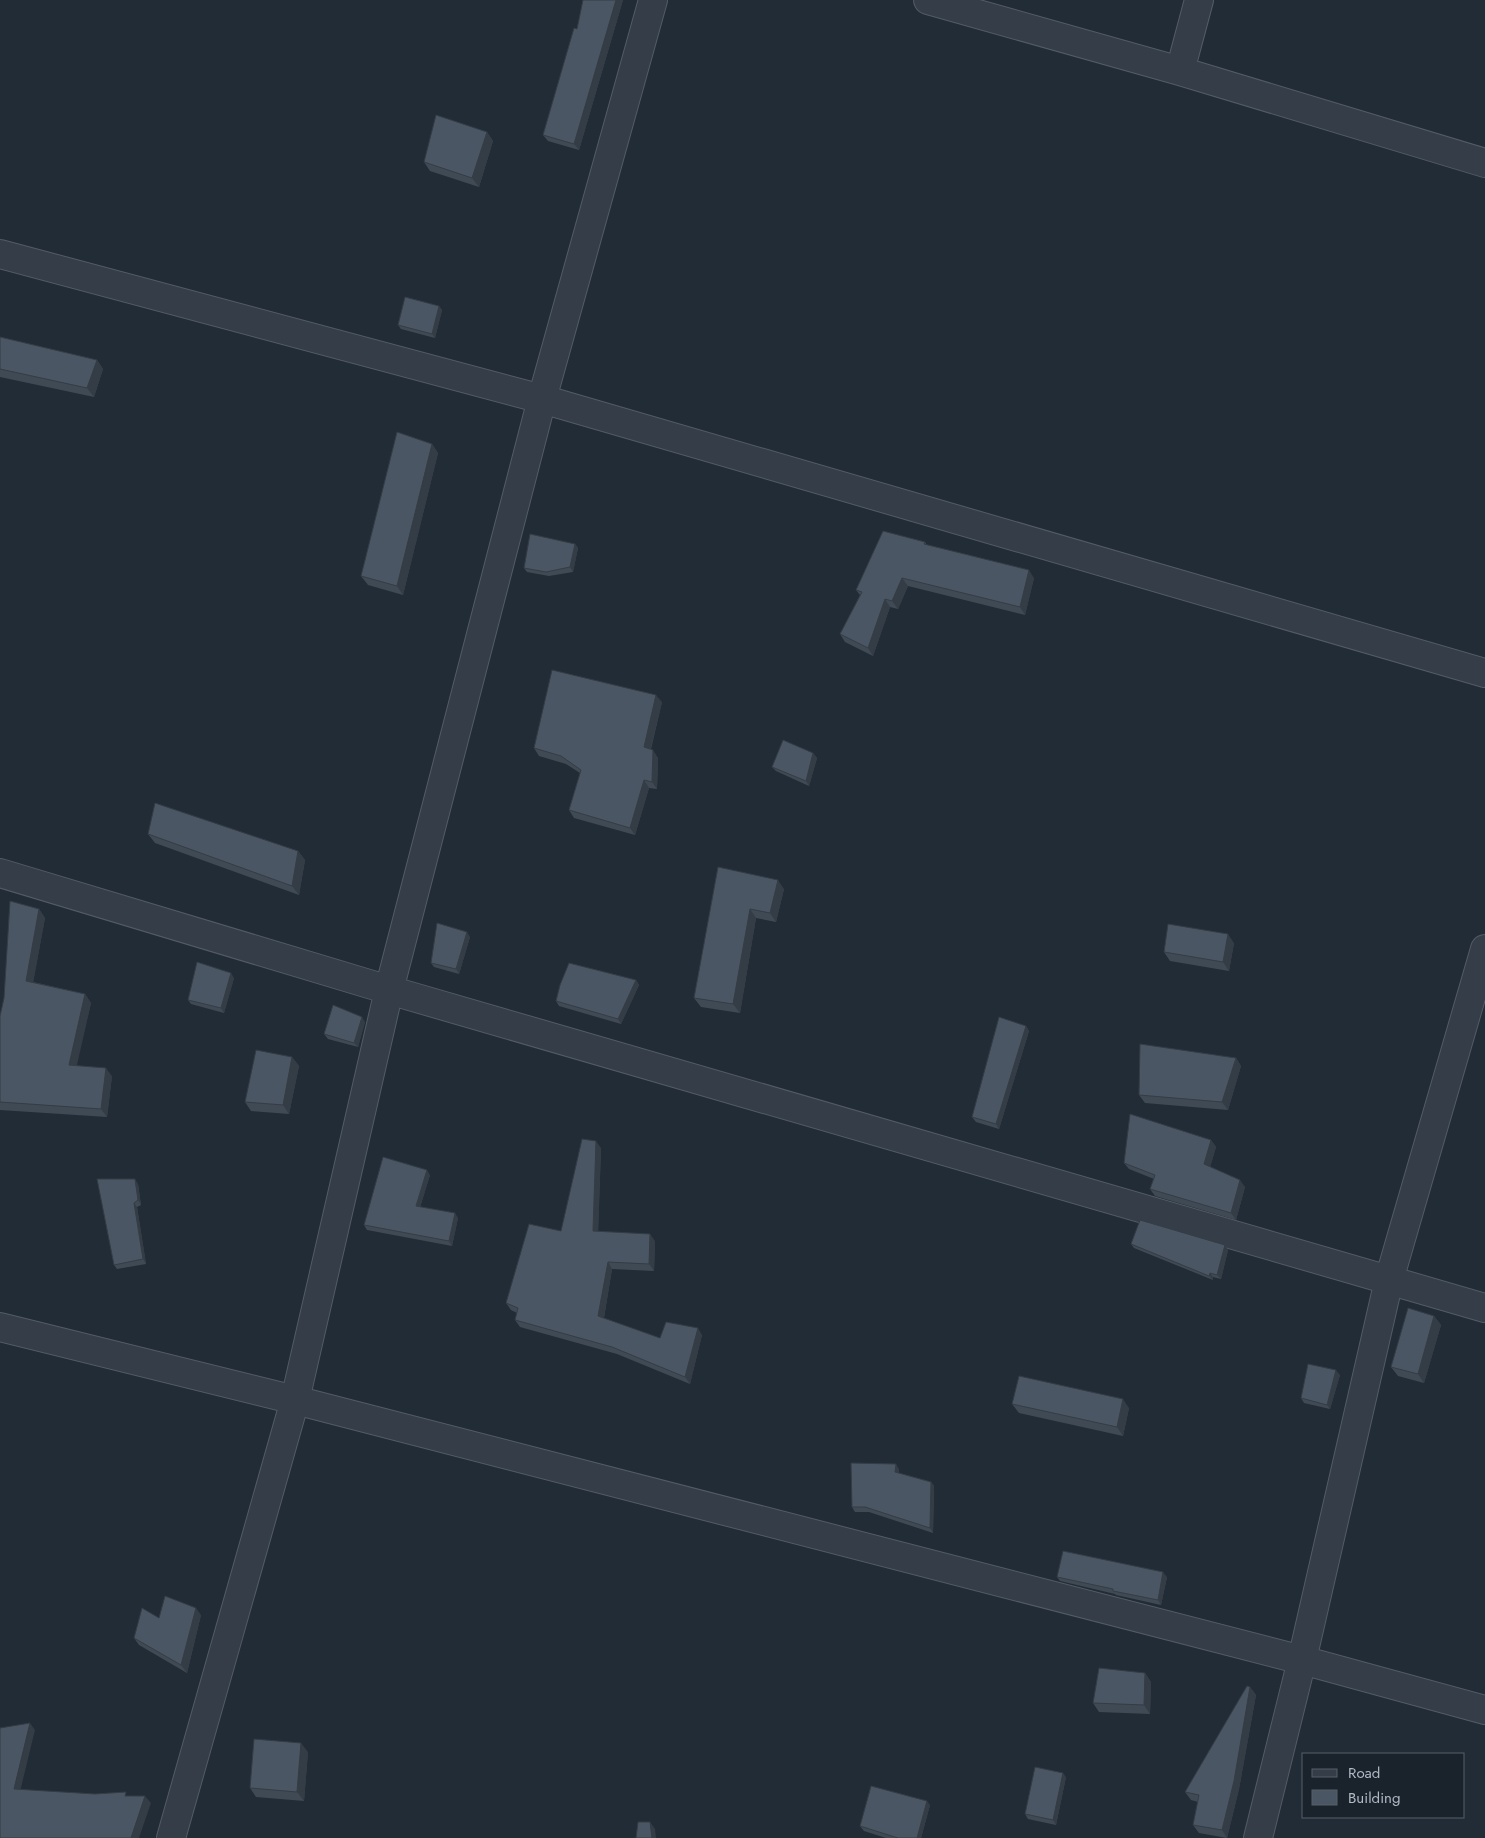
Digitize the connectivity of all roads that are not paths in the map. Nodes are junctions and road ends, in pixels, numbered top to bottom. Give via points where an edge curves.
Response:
1 (653, 0) edge
2 (928, 0) edge
3 (1199, 0) edge
4 (1180, 71) junction
5 (1485, 163) edge
6 (0, 254) edge
7 (542, 399) junction
8 (1485, 673) edge
9 (0, 873) edge
10 (1485, 949) edge
11 (389, 990) junction
12 (1389, 1280) junction
13 (1485, 1308) edge
14 (0, 1327) edge
15 (295, 1400) junction
16 (1302, 1660) junction
17 (1485, 1710) edge
18 (171, 1838) edge
19 (1258, 1838) edge

1 - 7 street
2 - 4 street
3 - 4 street
4 - 5 street
6 - 7 street
7 - 8 street
7 - 11 street
9 - 11 street
10 - 12 street
11 - 12 street
11 - 15 street
12 - 13 street
12 - 16 street
14 - 15 street
15 - 16 street
15 - 18 street
16 - 17 street
16 - 19 street

